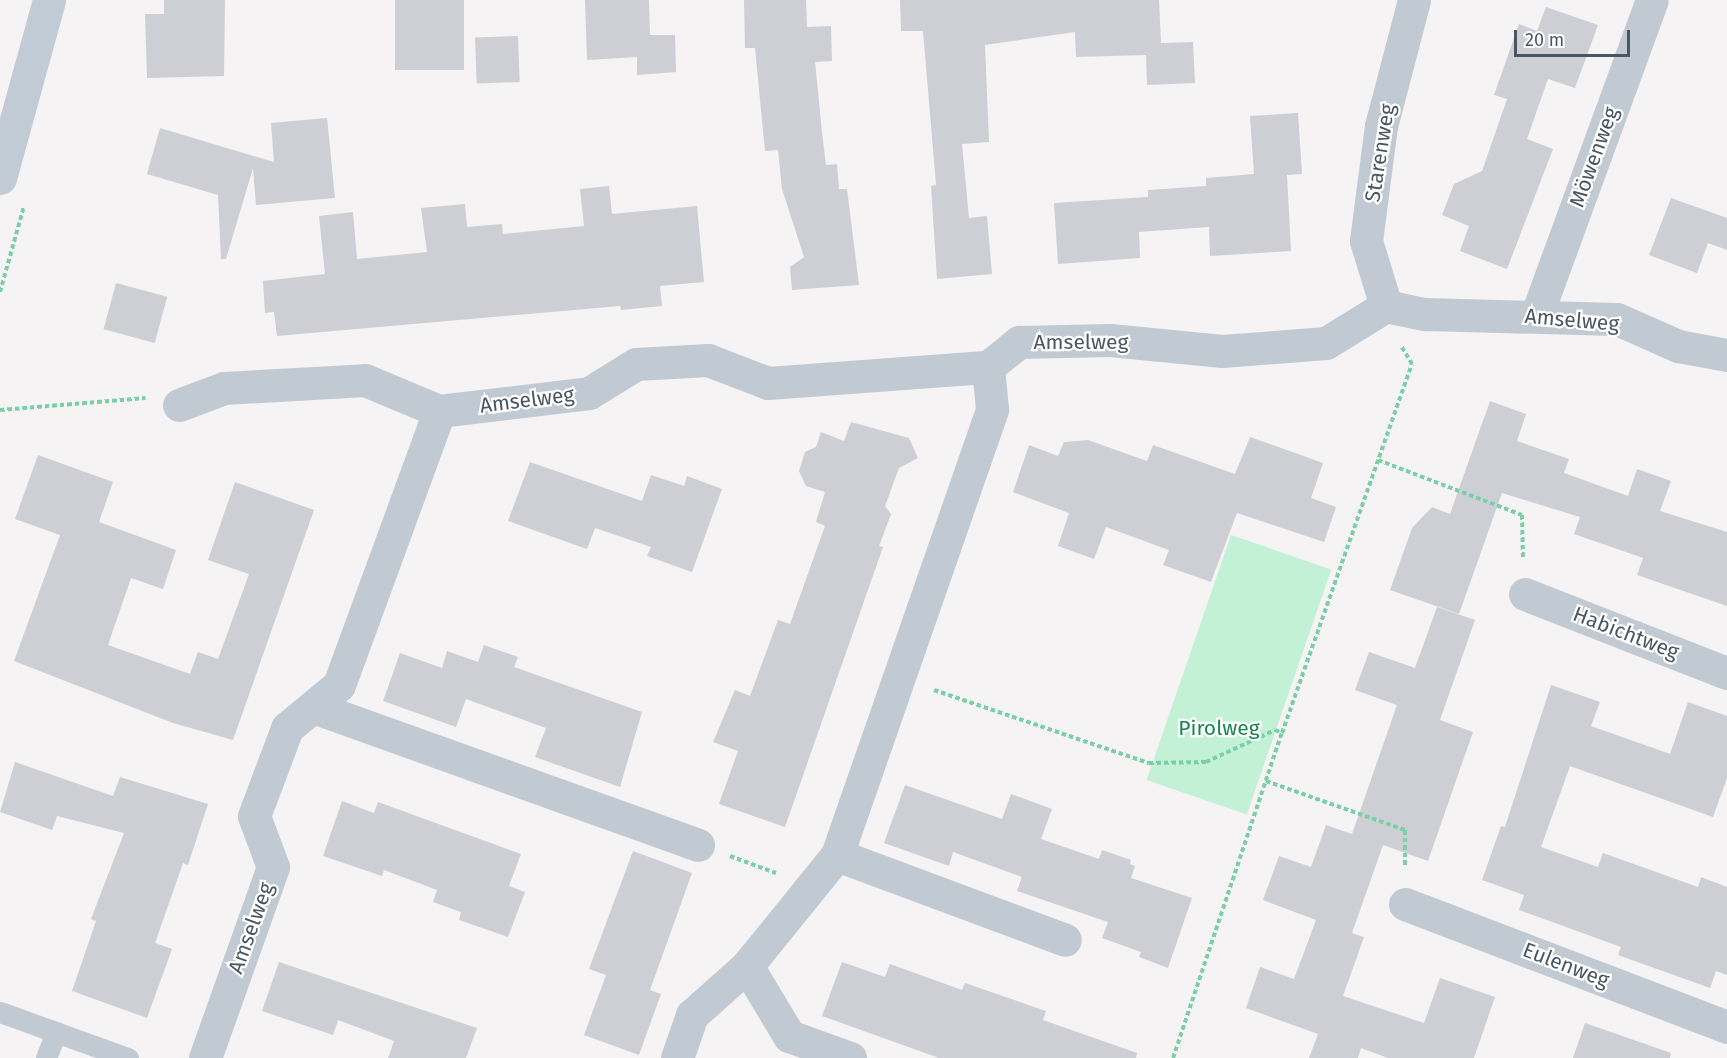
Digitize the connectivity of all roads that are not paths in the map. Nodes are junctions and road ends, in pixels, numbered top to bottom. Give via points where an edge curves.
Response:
1 (49, 0) edge
2 (1414, 0) edge
3 (1652, 0) edge
4 (0, 178) edge
5 (1386, 306) junction
6 (1537, 314) junction
7 (1727, 355) edge
8 (987, 367) junction
9 (179, 405) road end
10 (439, 411) junction
11 (1525, 594) road end
12 (1727, 673) edge
13 (313, 707) junction
14 (698, 845) road end
15 (837, 855) junction
16 (1405, 904) road end
17 (1065, 940) dead end
18 (747, 966) junction
19 (0, 1012) edge
20 (1727, 1027) edge
21 (56, 1032) junction
22 (46, 1058) edge
23 (128, 1058) edge
24 (205, 1058) edge
25 (677, 1058) edge
26 (850, 1058) edge

1 - 4 main road
2 - 5 street, Starenweg via 1381,126 1366,241
3 - 6 street, Möwenweg
5 - 6 street, Amselweg via 1425,314
5 - 8 street, Amselweg via 1326,343 1222,351 1110,340 1019,342
6 - 7 street, Amselweg via 1617,319 1678,346
8 - 10 street, Amselweg via 768,383 708,360 636,364 589,393
8 - 15 street via 992,409
9 - 10 street, Amselweg via 224,388 365,380
10 - 13 street, Amselweg via 339,685
11 - 12 street, Habichtweg
13 - 14 street
13 - 24 street, Amselweg via 287,728 254,816 273,867
15 - 17 street
15 - 18 street
16 - 20 street, Eulenweg
18 - 25 street via 692,1015
18 - 26 street via 789,1036
19 - 21 lane
21 - 22 lane
21 - 23 lane

